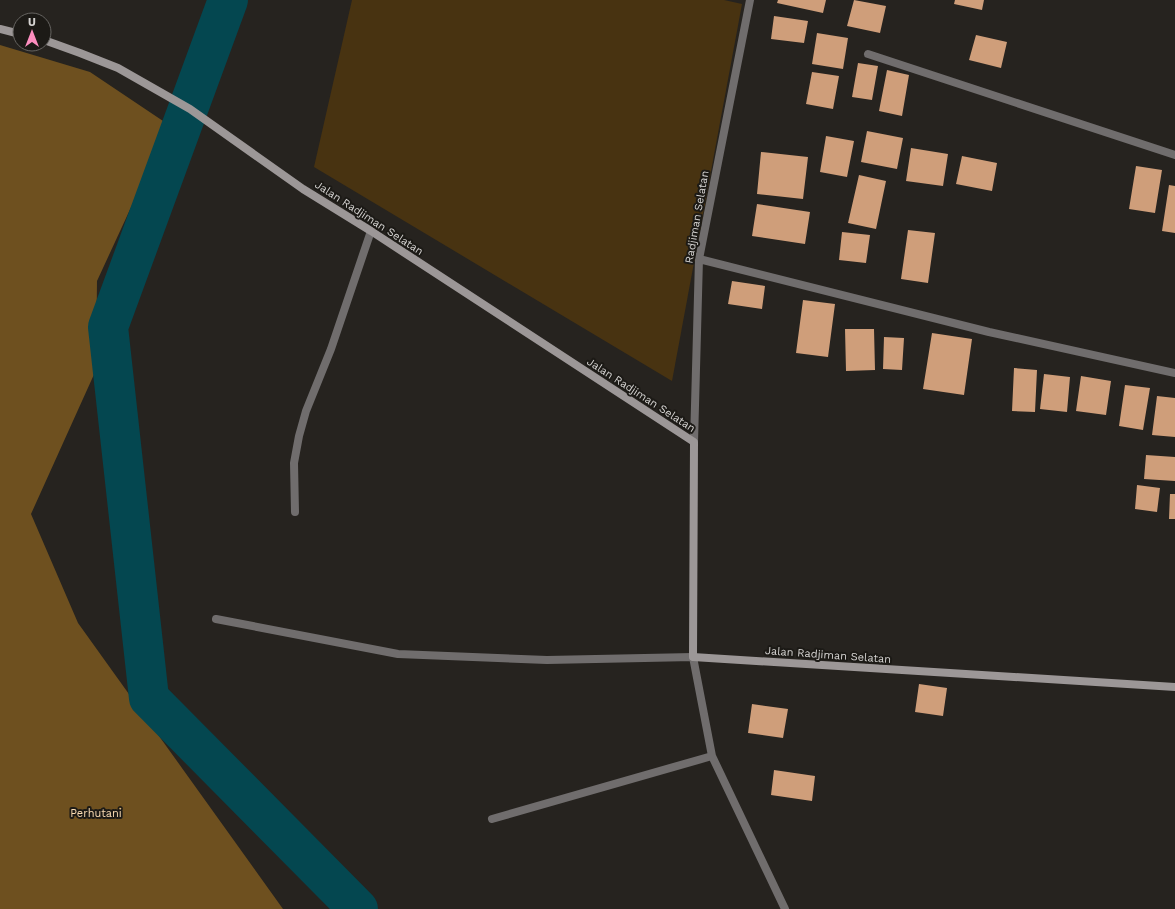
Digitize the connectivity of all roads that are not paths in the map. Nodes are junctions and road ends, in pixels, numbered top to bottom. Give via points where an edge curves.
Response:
1 (750, 0) edge
2 (0, 29) edge
3 (12, 32) edge
4 (52, 43) edge
5 (868, 54) dead end
6 (1175, 155) edge
7 (370, 231) junction
8 (699, 259) junction
9 (1175, 373) edge
10 (694, 442) junction
11 (295, 512) dead end
12 (216, 619) dead end
13 (693, 657) junction
14 (1175, 687) edge
15 (712, 756) junction
16 (492, 819) dead end
17 (785, 909) edge

1 - 8 street, Radjiman Selatan
2 - 3 street
4 - 7 street, Jalan Radjiman Selatan via 118,68 190,109 303,189
5 - 6 street
7 - 10 street, Jalan Radjiman Selatan
7 - 11 street via 299,436 294,464
8 - 9 street via 989,332
8 - 10 street, Radjiman Selatan
10 - 13 street, Jalan Radjiman Selatan
12 - 13 street via 398,654 547,660
13 - 14 street, Jalan Radjiman Selatan
13 - 15 street
15 - 16 street
15 - 17 street

